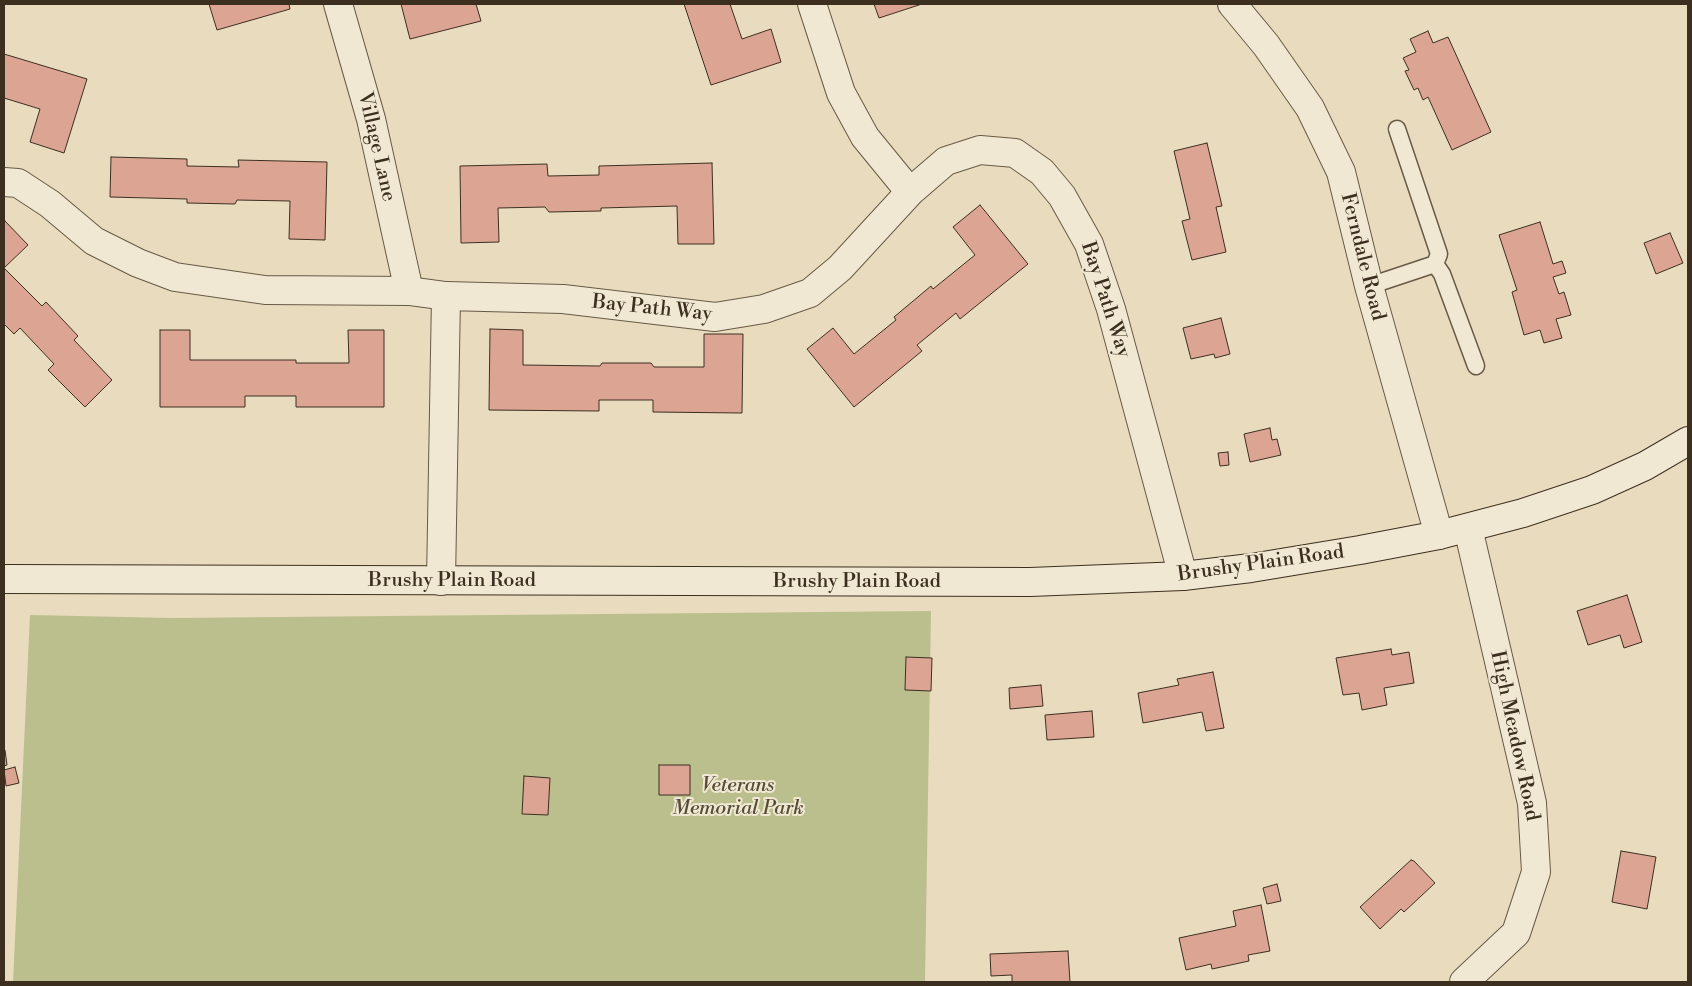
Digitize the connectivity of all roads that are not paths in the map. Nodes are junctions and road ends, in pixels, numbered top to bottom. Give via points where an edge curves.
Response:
1 (338, 4) edge
2 (812, 4) edge
3 (1232, 4) edge
4 (1397, 129) dead end
5 (4, 182) edge
6 (910, 192) junction
7 (1435, 264) junction
8 (1369, 286) junction
9 (409, 291) junction
10 (446, 296) junction
11 (1476, 366) dead end
12 (1688, 440) edge
13 (1468, 528) junction
14 (1439, 536) junction
15 (1183, 576) junction
16 (4, 579) edge
17 (441, 581) junction
18 (1464, 982) edge

1 - 9 street, Village Lane via 371,119
2 - 6 street via 841,93 864,137
3 - 8 street, Ferndale Road via 1266,45 1310,108 1341,172
4 - 7 lane via 1439,254
5 - 9 street, Bay Path Way via 18,183 50,204 94,241 138,263 175,276 265,290
6 - 10 street, Bay Path Way via 840,268 810,293 764,309 714,317 563,299
6 - 15 street, Bay Path Way via 946,161 980,150 1015,153 1042,172 1062,196 1089,244 1112,309
7 - 8 lane
7 - 11 lane via 1442,274
8 - 14 street, Ferndale Road
9 - 10 street, Bay Path Way
10 - 17 street
12 - 13 street, Brushy Plain Road via 1645,466 1592,490
13 - 14 street, Brushy Plain Road
13 - 18 street, High Meadow Road via 1532,803 1536,872 1516,933
14 - 15 street, Brushy Plain Road via 1251,568
15 - 17 street, Brushy Plain Road via 1030,582
16 - 17 street, Brushy Plain Road

